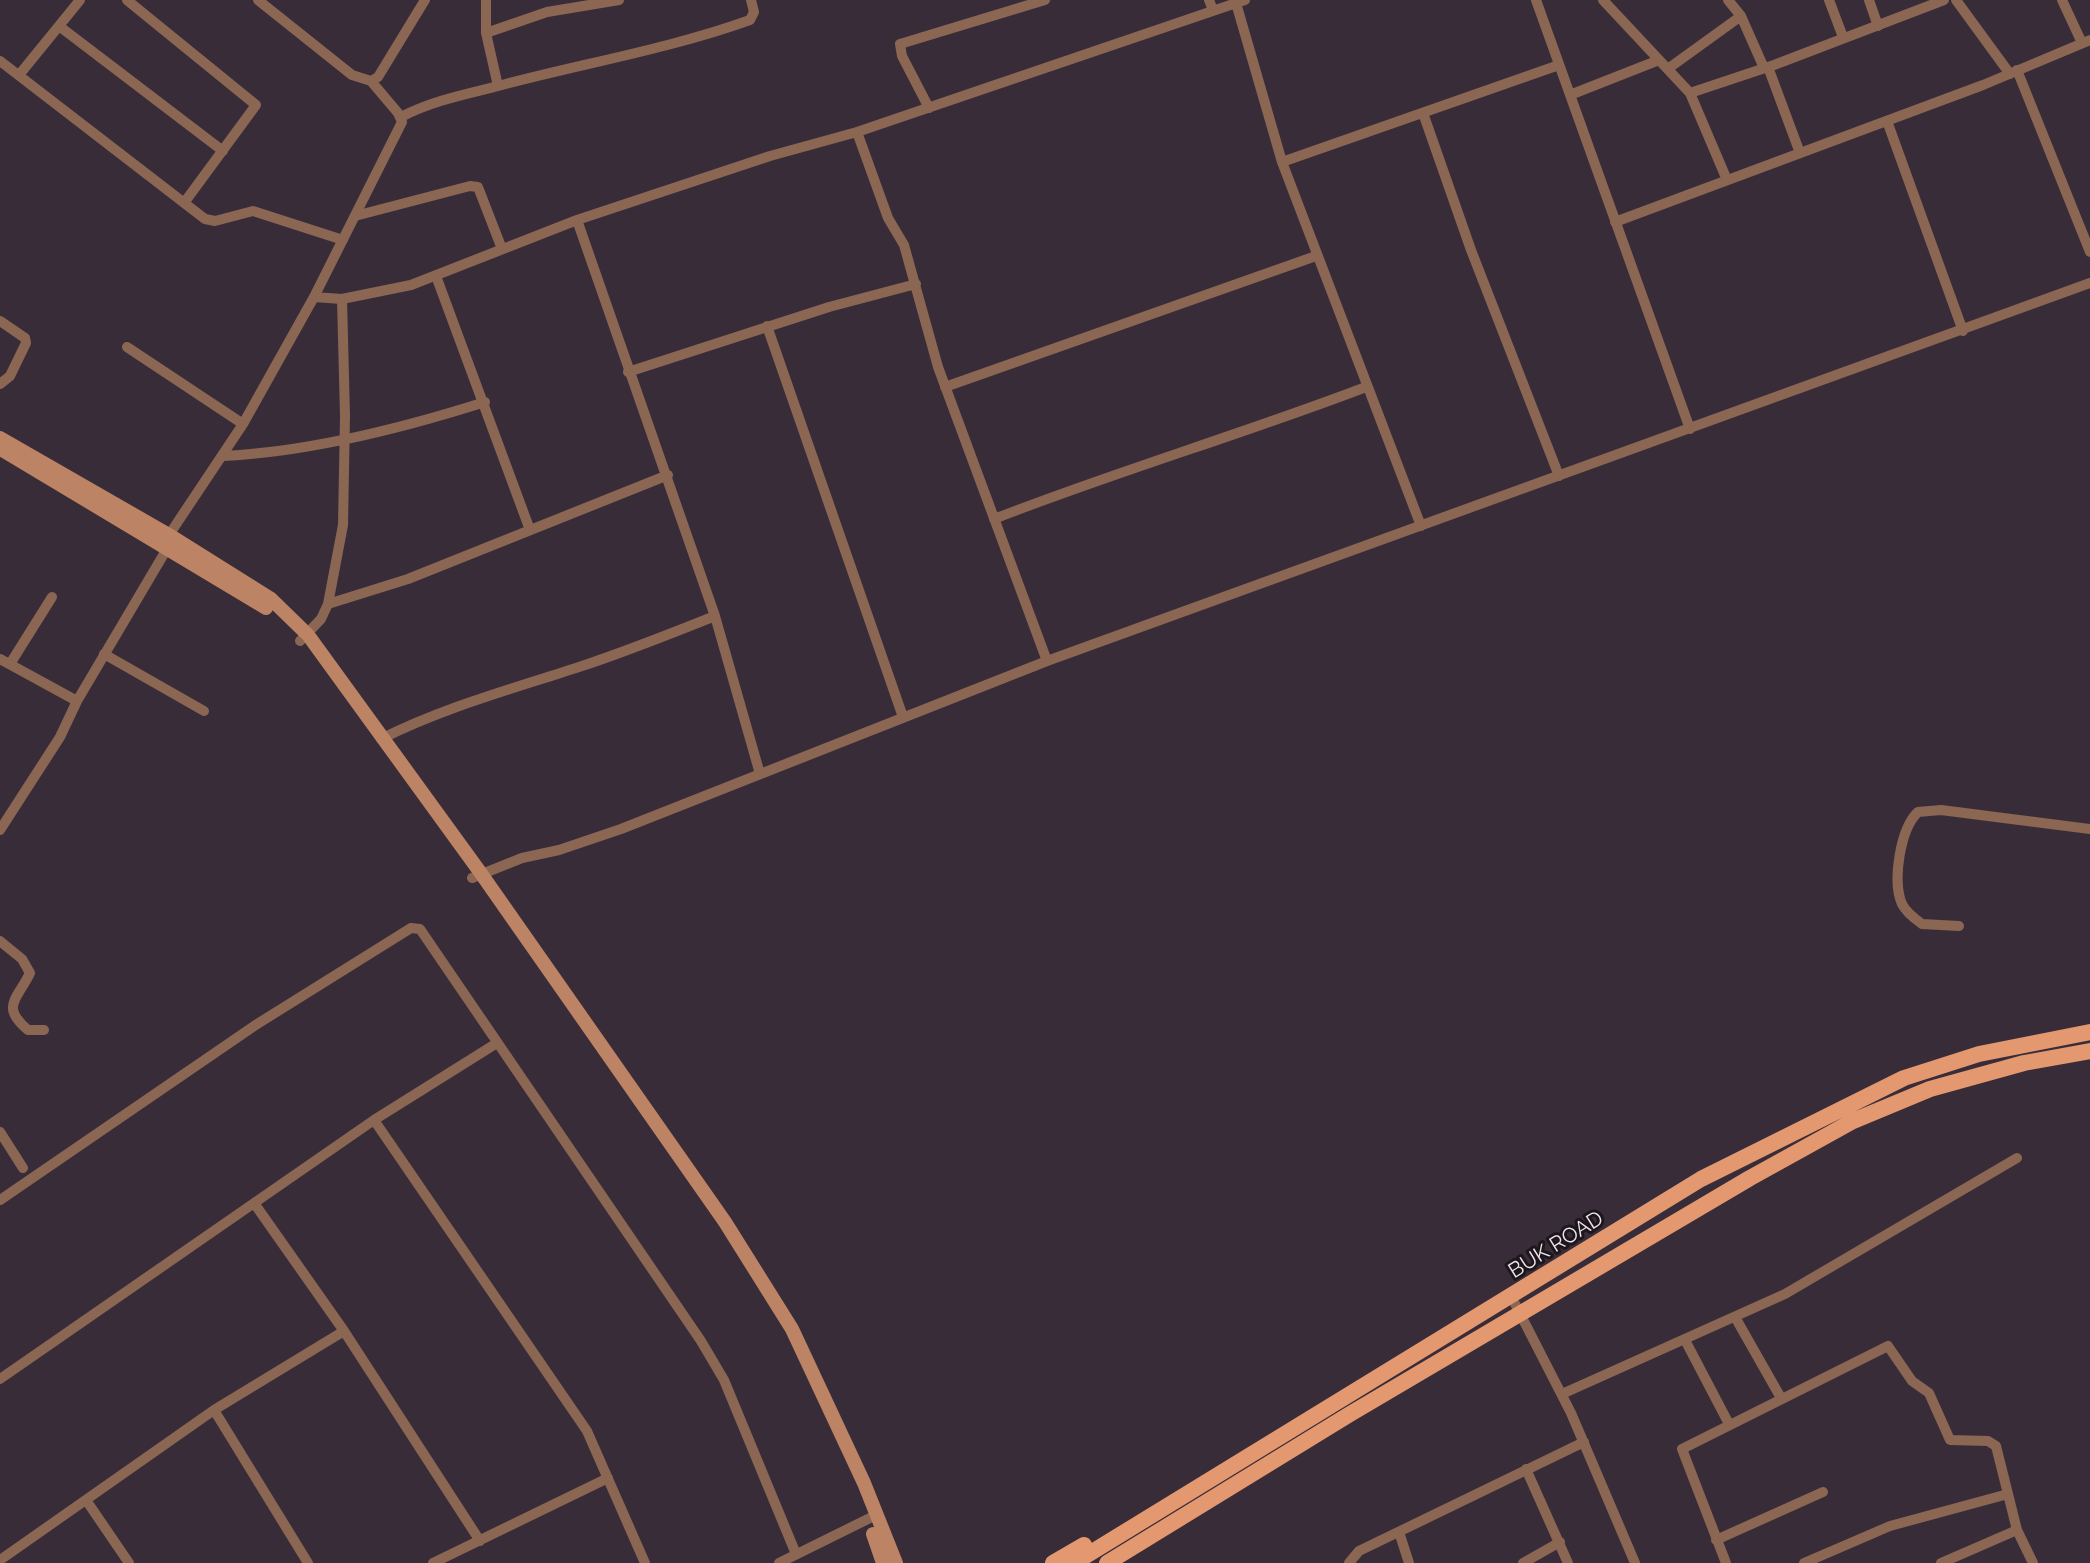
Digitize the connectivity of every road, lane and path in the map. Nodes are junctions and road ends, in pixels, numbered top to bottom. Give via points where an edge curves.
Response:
1 (80, 0) edge
2 (258, 0) edge
3 (425, 0) edge
4 (486, 0) edge
5 (619, 0) edge
6 (751, 0) edge
7 (1045, 0) edge
8 (1536, 0) edge
9 (1603, 0) edge
10 (1728, 0) edge
11 (1829, 0) edge
12 (1869, 0) edge
13 (1944, 0) edge
14 (1956, 0) edge
15 (2062, 0) edge
16 (132, 1) edge
17 (1240, 1) edge
18 (1211, 5) edge
19 (1741, 16) junction
20 (59, 26) junction
21 (1878, 26) junction
22 (486, 33) junction
23 (1843, 37) junction
24 (2086, 42) edge
25 (1659, 60) junction
26 (0, 61) edge
27 (1559, 65) junction
28 (1766, 67) junction
29 (1669, 68) junction
30 (2013, 72) junction
31 (19, 75) junction
32 (371, 81) junction
33 (498, 86) junction
34 (1690, 93) junction
35 (1570, 95) junction
36 (929, 108) junction
37 (1423, 113) junction
38 (401, 117) junction
39 (1887, 121) junction
40 (857, 132) junction
41 (223, 151) junction
42 (1800, 153) junction
43 (1282, 162) junction
44 (1727, 180) junction
45 (184, 203) junction
46 (355, 216) junction
47 (577, 220) junction
48 (1615, 222) junction
49 (343, 240) junction
50 (502, 249) junction
51 (2090, 252) edge
52 (1317, 256) junction
53 (436, 276) junction
54 (2090, 283) edge
55 (916, 284) junction
56 (314, 298) junction
57 (342, 299) junction
58 (0, 321) edge
59 (767, 326) junction
60 (1963, 331) junction
61 (127, 347) dead end
62 (628, 372) junction
63 (0, 384) edge
64 (945, 387) junction
65 (1366, 387) junction
66 (485, 402) junction
67 (243, 424) junction
68 (1690, 429) junction
69 (345, 437) junction
70 (1, 448) edge
71 (223, 456) junction
72 (667, 475) junction
73 (1559, 476) junction
74 (994, 519) junction
75 (1421, 526) junction
76 (530, 530) junction
77 (169, 541) junction
78 (52, 597) dead end
79 (328, 604) junction
80 (715, 616) junction
81 (304, 638) junction
82 (104, 654) junction
83 (0, 659) edge
84 (1047, 661) junction
85 (10, 664) junction
86 (77, 701) junction
87 (204, 711) dead end
88 (903, 717) junction
89 (382, 738) junction
90 (760, 774) junction
91 (2090, 829) edge
92 (0, 830) edge
93 (476, 875) junction
94 (1959, 926) dead end
95 (0, 941) edge
96 (44, 1030) dead end
97 (2090, 1032) edge
98 (497, 1043) junction
99 (2090, 1051) edge
100 (374, 1120) junction
101 (0, 1132) edge
102 (2017, 1158) dead end
103 (23, 1168) dead end
104 (0, 1200) edge
105 (254, 1203) junction
106 (1511, 1297) junction
107 (1521, 1315) junction
108 (1735, 1317) junction
109 (344, 1331) junction
110 (1685, 1340) junction
111 (0, 1379) edge
112 (1562, 1394) junction
113 (1781, 1398) junction
114 (214, 1410) junction
115 (1730, 1424) junction
116 (1584, 1443) junction
117 (1526, 1469) junction
118 (608, 1478) junction
119 (1192, 1491) junction
120 (1823, 1492) dead end
121 (2008, 1494) junction
122 (1218, 1495) junction
123 (86, 1500) junction
124 (872, 1517) junction
125 (2017, 1530) junction
126 (1399, 1532) junction
127 (1716, 1540) junction
128 (480, 1541) junction
129 (1560, 1542) junction
130 (796, 1554) junction
131 (0, 1560) edge
132 (129, 1563) edge
133 (308, 1563) edge
134 (433, 1563) edge
135 (645, 1563) edge
136 (779, 1563) edge
137 (883, 1563) edge
138 (895, 1563) edge
139 (1053, 1563) edge
140 (1074, 1563) edge
141 (1107, 1563) edge
142 (1117, 1563) edge
143 (1349, 1563) edge
144 (1409, 1563) edge
145 (1523, 1563) edge
146 (1568, 1563) edge
147 (1635, 1563) edge
148 (1726, 1563) edge
149 (1804, 1563) edge
150 (1941, 1563) edge
151 (2033, 1563) edge

1 - 20 street
2 - 32 street via 352,75
3 - 32 street via 378,77
4 - 22 street
5 - 22 street via 547,12
6 - 33 street via 754,12 750,20 703,37
7 - 36 street via 900,44
8 - 27 street
9 - 25 street
10 - 19 street
11 - 23 street
12 - 21 street
13 - 21 street
14 - 30 street
15 - 24 street
16 - 41 street via 255,102
17 - 18 street
17 - 43 street
18 - 36 street
19 - 28 street
19 - 29 street
20 - 31 street
20 - 41 street
21 - 23 street
22 - 33 street
23 - 28 street
24 - 30 street
25 - 29 street
25 - 35 street
26 - 31 street
27 - 35 street
27 - 37 street
28 - 34 street
28 - 42 street
29 - 34 street
30 - 39 street
30 - 51 street
31 - 45 street
32 - 38 street
33 - 38 street via 431,103
34 - 44 street
35 - 48 street
36 - 40 street
37 - 43 street
37 - 73 street
38 - 46 street
39 - 42 street
39 - 60 street
40 - 47 street
40 - 55 street
41 - 45 street
42 - 44 street
43 - 52 street
44 - 48 street
45 - 49 street via 205,219 215,221 253,211
46 - 49 street
46 - 50 street via 478,187
47 - 50 street
47 - 62 street
48 - 68 street
49 - 56 street
50 - 53 street
52 - 64 street
52 - 65 street
53 - 57 street
53 - 66 street
54 - 60 street
55 - 59 street
55 - 64 street
56 - 57 street
56 - 67 street
57 - 69 street
58 - 63 street via 26,343 10,376
59 - 62 street
59 - 88 street
60 - 68 street
61 - 67 street
62 - 72 street
64 - 74 street
65 - 74 street
65 - 75 street
66 - 69 street
66 - 76 street
67 - 71 street
68 - 73 street
69 - 71 street
69 - 79 street via 343,525
70 - 77 main road
71 - 77 street
72 - 76 street
72 - 80 street
73 - 75 street
74 - 84 street
75 - 84 street
76 - 79 street via 408,579
77 - 81 main road via 271,599
77 - 82 street
78 - 85 street
79 - 81 street
80 - 89 street
80 - 90 street
81 - 89 main road
81 - 93 main road
82 - 86 street
82 - 87 street
83 - 85 street
84 - 88 street
85 - 86 street
86 - 92 street via 60,737
88 - 90 street
89 - 93 main road
90 - 93 street via 559,850
91 - 94 street via 1941,810 1918,812 1897,864 1902,904 1922,924
93 - 124 main road via 725,1222 792,1329 830,1405
95 - 96 street via 22,959 30,973 11,1006 12,1014 28,1030
97 - 106 main road, BUK ROAD via 1979,1054 1904,1078 1701,1179
98 - 100 street
98 - 104 street via 414,926 254,1026
98 - 130 street via 724,1380
99 - 107 main road, BUK ROAD via 2024,1063 1895,1101 1750,1178
100 - 105 street
100 - 118 street via 587,1431
101 - 103 street
102 - 108 street via 1785,1294
105 - 109 street
105 - 111 street
106 - 107 street
106 - 119 main road, BUK ROAD
107 - 112 street
107 - 122 main road, BUK ROAD
108 - 110 street
108 - 113 street
109 - 114 street
109 - 128 street
110 - 112 street
110 - 115 street
112 - 116 street
113 - 115 street
113 - 121 street via 1892,1346 1912,1381 1929,1393 1950,1440 1993,1443
114 - 123 street
114 - 133 street
115 - 127 street via 1682,1449
116 - 117 street
116 - 147 street
117 - 126 street
117 - 129 street
118 - 128 street
118 - 135 street
119 - 139 main road via 1155,1502
119 - 140 main road, BUK ROAD
120 - 127 street
121 - 125 street
121 - 149 street via 1891,1526
122 - 141 main road, BUK ROAD
122 - 142 main road via 1203,1510
123 - 131 street
123 - 132 street
124 - 130 street
124 - 137 main road
124 - 138 main road
125 - 150 street
125 - 151 street
126 - 143 street via 1359,1552
126 - 144 street
127 - 148 street
128 - 134 street
129 - 145 street
129 - 146 street
130 - 136 street

